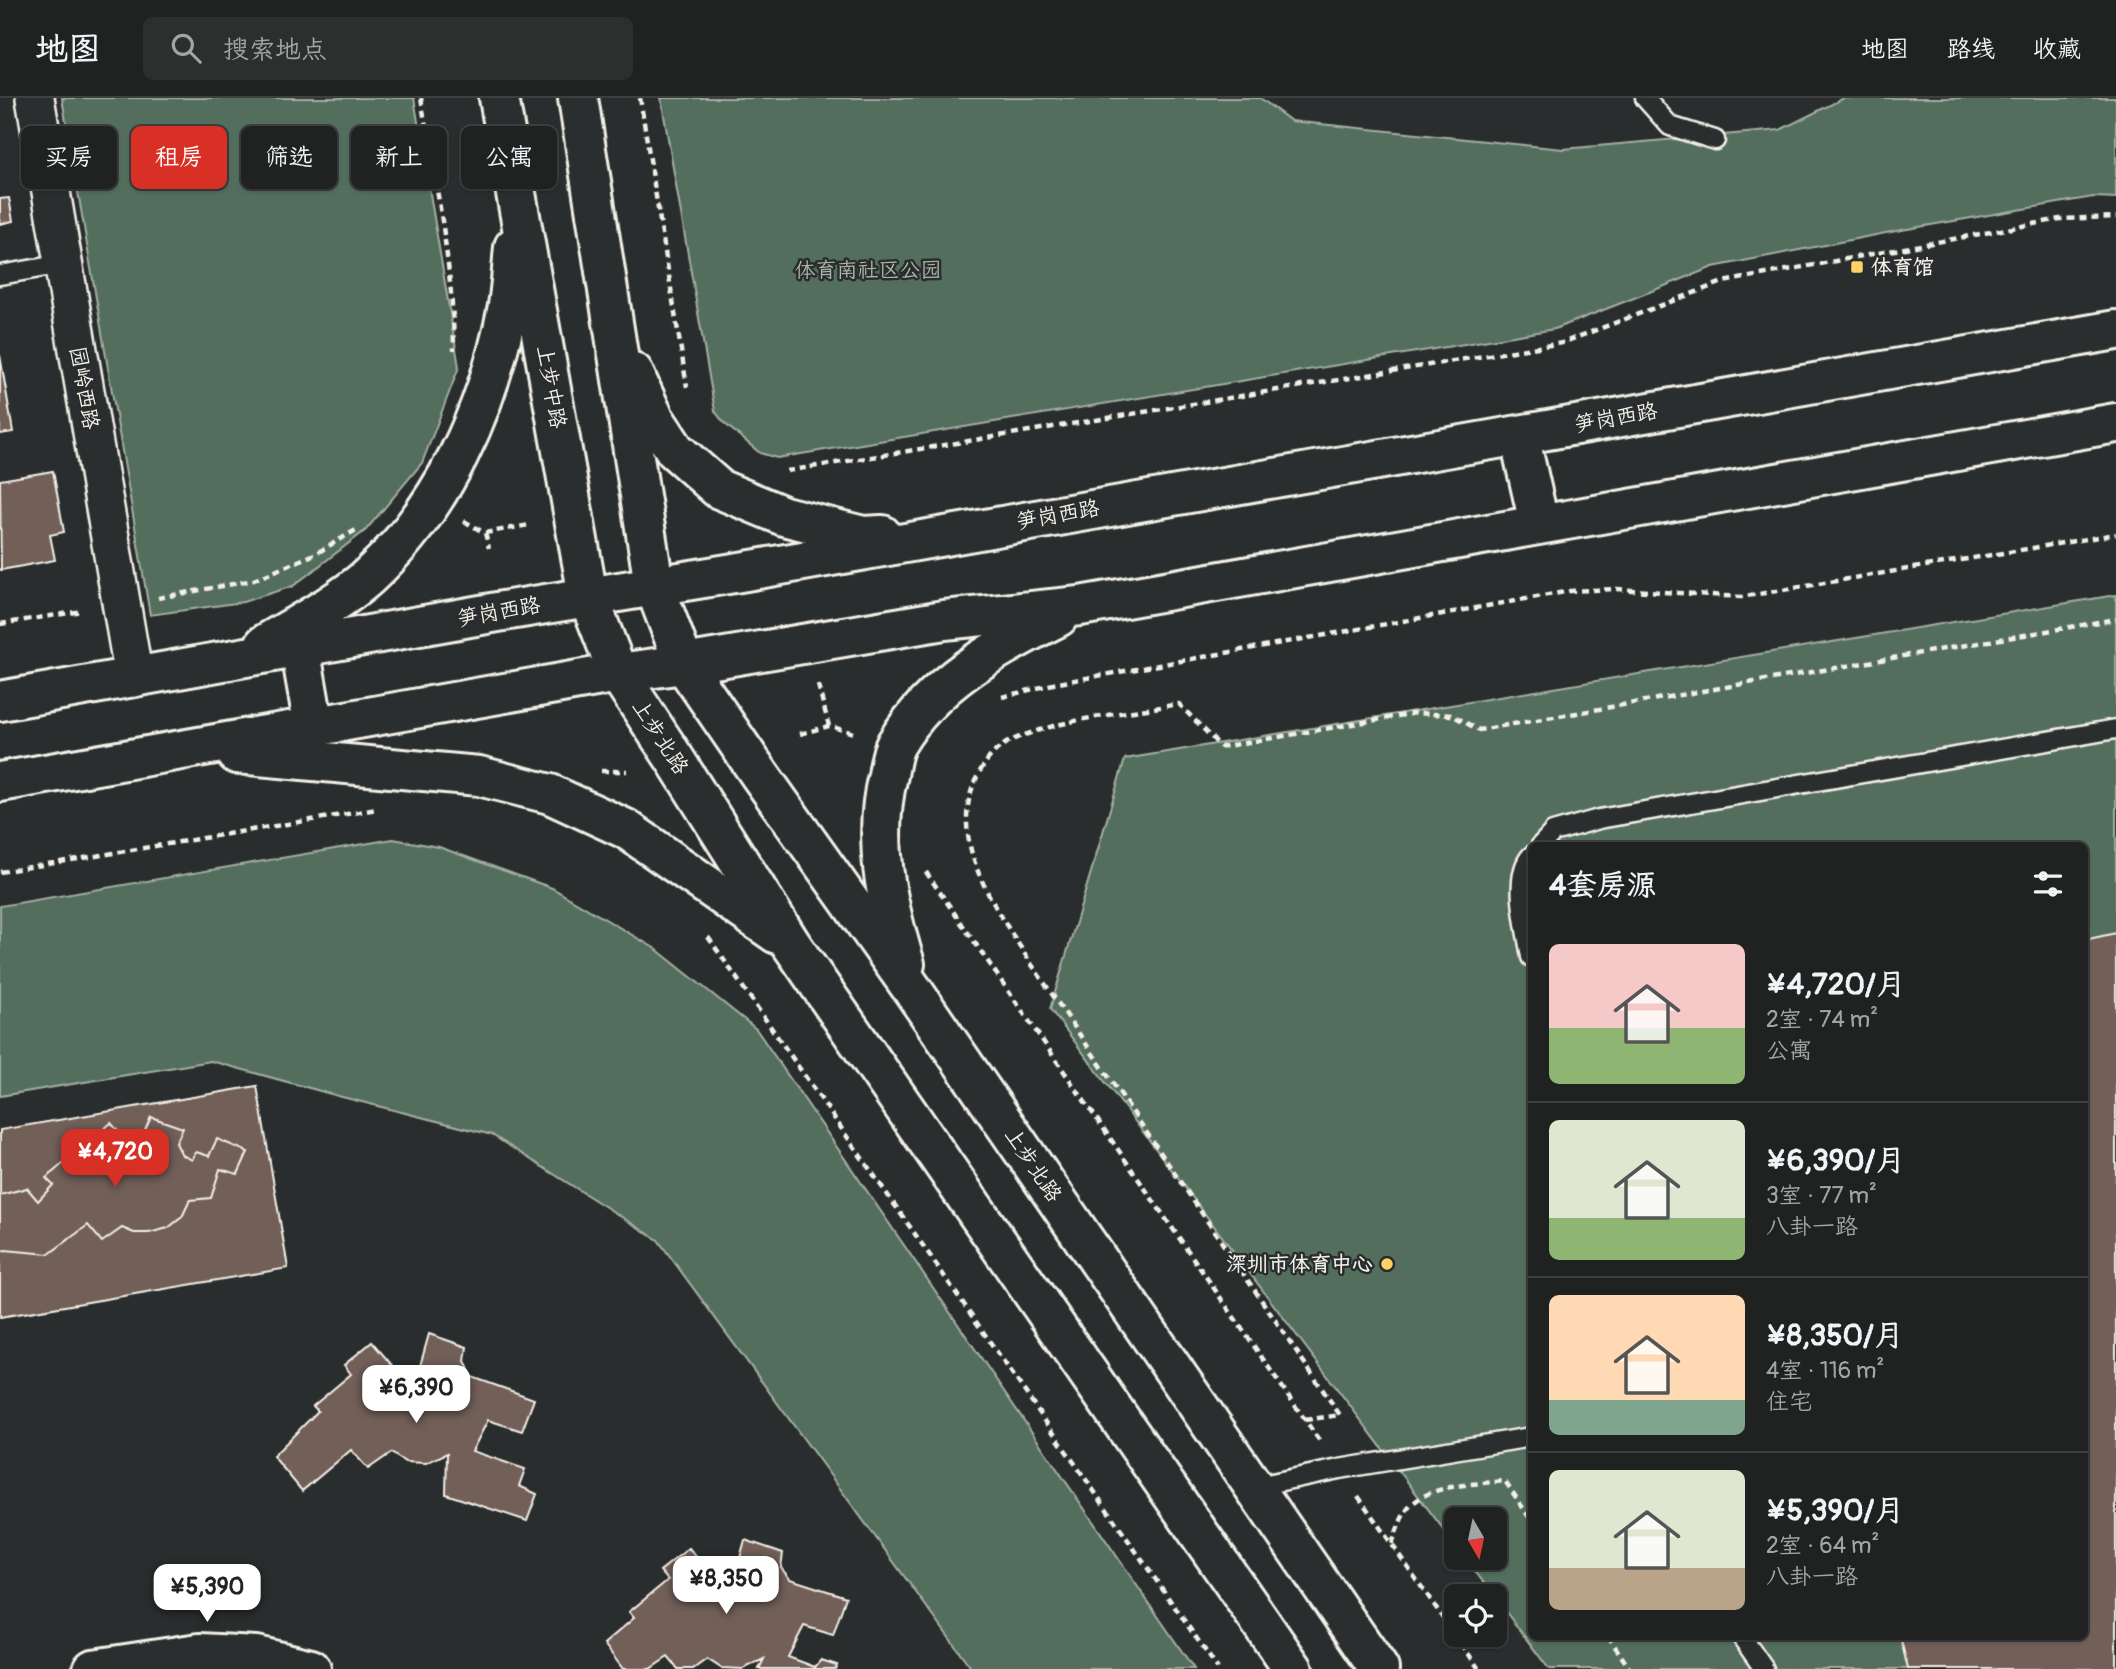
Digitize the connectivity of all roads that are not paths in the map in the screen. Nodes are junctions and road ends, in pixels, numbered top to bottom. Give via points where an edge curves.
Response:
1 (35, 98) edge
2 (499, 98) edge
3 (578, 98) edge
4 (1645, 98) edge
5 (1715, 140) dead end
6 (519, 207) junction
7 (63, 264) junction
8 (0, 275) edge
9 (611, 315) junction
10 (2116, 330) edge
11 (2116, 423) edge
12 (1519, 435) junction
13 (1539, 523) junction
14 (954, 534) junction
15 (654, 585) junction
16 (588, 596) junction
17 (1080, 606) junction
18 (300, 647) junction
19 (238, 659) junction
20 (684, 664) junction
21 (618, 673) junction
22 (134, 678) junction
23 (0, 701) edge
24 (314, 727) junction
25 (2116, 729) edge
26 (190, 749) junction
27 (0, 782) edge
28 (1544, 842) edge
29 (1528, 860) edge
30 (1528, 940) edge
31 (792, 944) junction
32 (912, 989) junction
33 (1528, 1438) edge
34 (1253, 1487) junction
35 (1744, 1640) edge
36 (93, 1669) edge
37 (311, 1669) edge
38 (1293, 1669) edge
39 (1379, 1669) edge
40 (1764, 1669) edge

1 - 7 street, 园岭西路
2 - 6 main road, 上步中路
3 - 9 main road
4 - 5 lane via 1670,126
6 - 16 main road, 上步中路
6 - 19 main road via 496,360 455,464 400,543 367,578
7 - 8 lane
7 - 22 street, 园岭西路
9 - 14 main road via 654,418 675,450 719,489 784,516 863,536
9 - 15 main road
10 - 12 main road, 笋岗西路
11 - 13 main road
12 - 13 main road
12 - 14 main road, 笋岗西路
13 - 17 main road
14 - 15 main road, 笋岗西路
15 - 16 main road, 笋岗西路
15 - 20 main road
16 - 18 main road, 笋岗西路
16 - 21 main road, 上步中路
17 - 20 main road via 944,620
17 - 32 main road via 997,648 960,674 923,707 895,746 882,799 880,846 895,930
18 - 19 main road, 笋岗西路
18 - 24 main road
19 - 22 main road, 笋岗西路
20 - 21 main road
20 - 32 main road, 上步北路
21 - 24 main road
21 - 31 main road, 上步北路
22 - 23 main road, 笋岗西路
24 - 26 main road
25 - 28 lane via 1599,819 1553,832
26 - 27 main road
26 - 31 main road via 479,776 550,794 626,830
29 - 30 lane via 1521,900
31 - 38 main road, 上步北路
32 - 34 main road, 上步北路
33 - 34 lane
34 - 39 main road, 上步北路
35 - 40 lane
36 - 37 main road via 199,1653 256,1656

